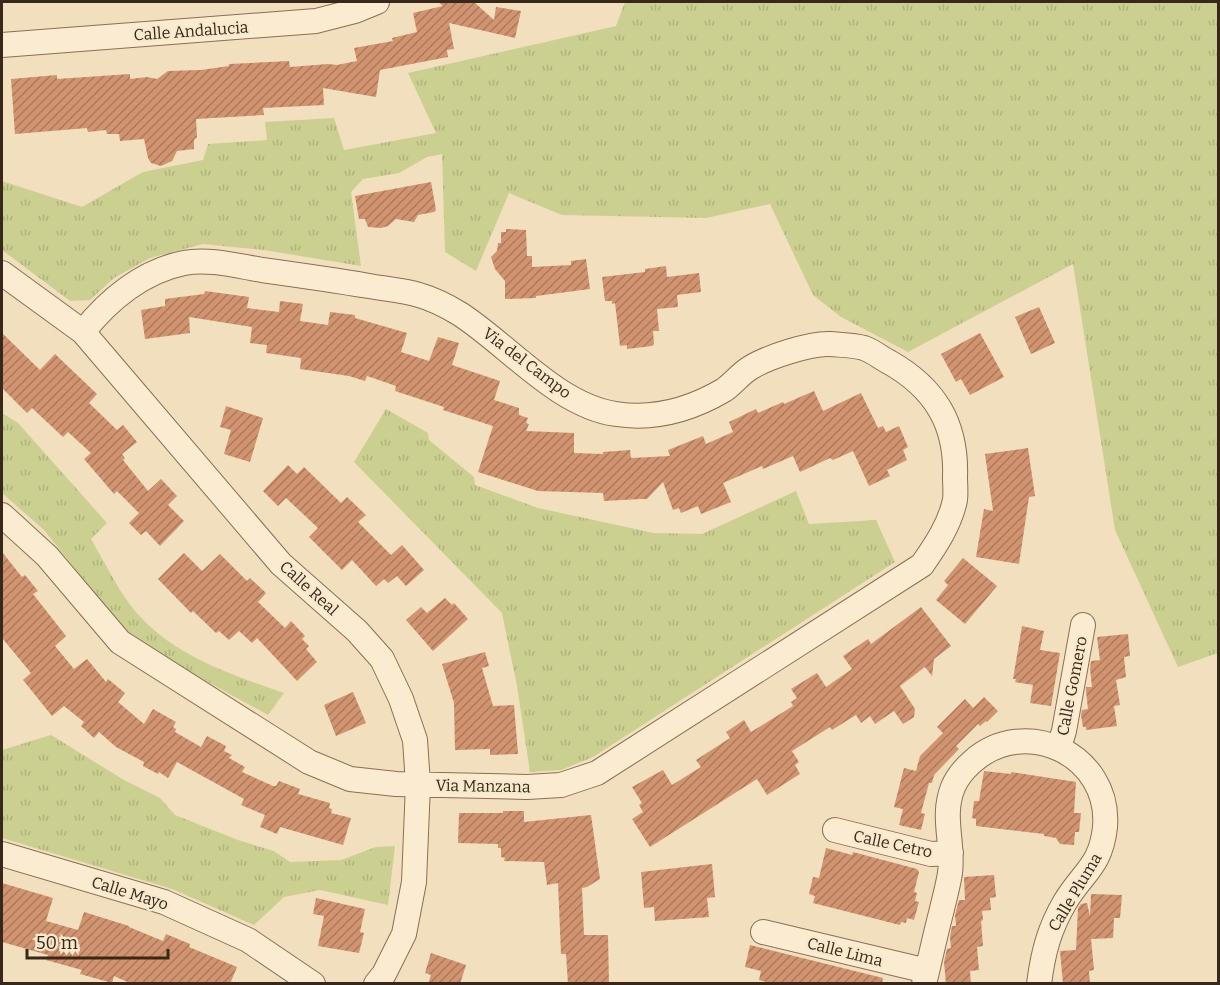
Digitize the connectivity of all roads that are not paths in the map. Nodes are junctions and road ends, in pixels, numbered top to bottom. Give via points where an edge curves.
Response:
1 (376, 2) edge
2 (2, 45) edge
3 (2, 273) edge
4 (83, 332) junction
5 (955, 500) joint
6 (2, 515) edge
7 (1083, 625) dead end
8 (1059, 747) junction
9 (418, 784) junction
10 (835, 831) dead end
11 (951, 853) junction
12 (2, 854) edge
13 (763, 932) dead end
14 (925, 977) edge
15 (313, 984) edge
16 (376, 984) edge
17 (1039, 984) edge

1 - 2 street, Calle Andalucia via 316,21
3 - 4 street, Calle Real
4 - 5 street, Via del Campo via 127,288 144,277 185,262 327,279 432,299 500,343 562,393 614,414 652,416 700,402 726,388 750,368 784,353 826,344 864,348 904,370 942,410 953,439
4 - 9 street, Calle Real via 281,564 357,631 382,659 415,740
5 - 9 street, Via Manzana via 941,537 922,565 597,773 561,785
6 - 9 street, Via Manzana via 48,556 120,642 309,762 350,779
7 - 8 street, Calle Gomero
8 - 11 street, Calle Pluma via 1033,740 1004,743 982,753 964,769 953,786 947,809
8 - 17 street, Calle Pluma via 1084,766 1092,779 1102,803 1105,825 1100,854 1065,901 1046,940
9 - 16 street, Calle Real via 414,882 405,933
10 - 11 street, Calle Cetro via 931,854
11 - 14 street, Calle Pluma via 950,873
12 - 15 street, Calle Mayo via 164,902 248,940
13 - 14 street, Calle Lima

